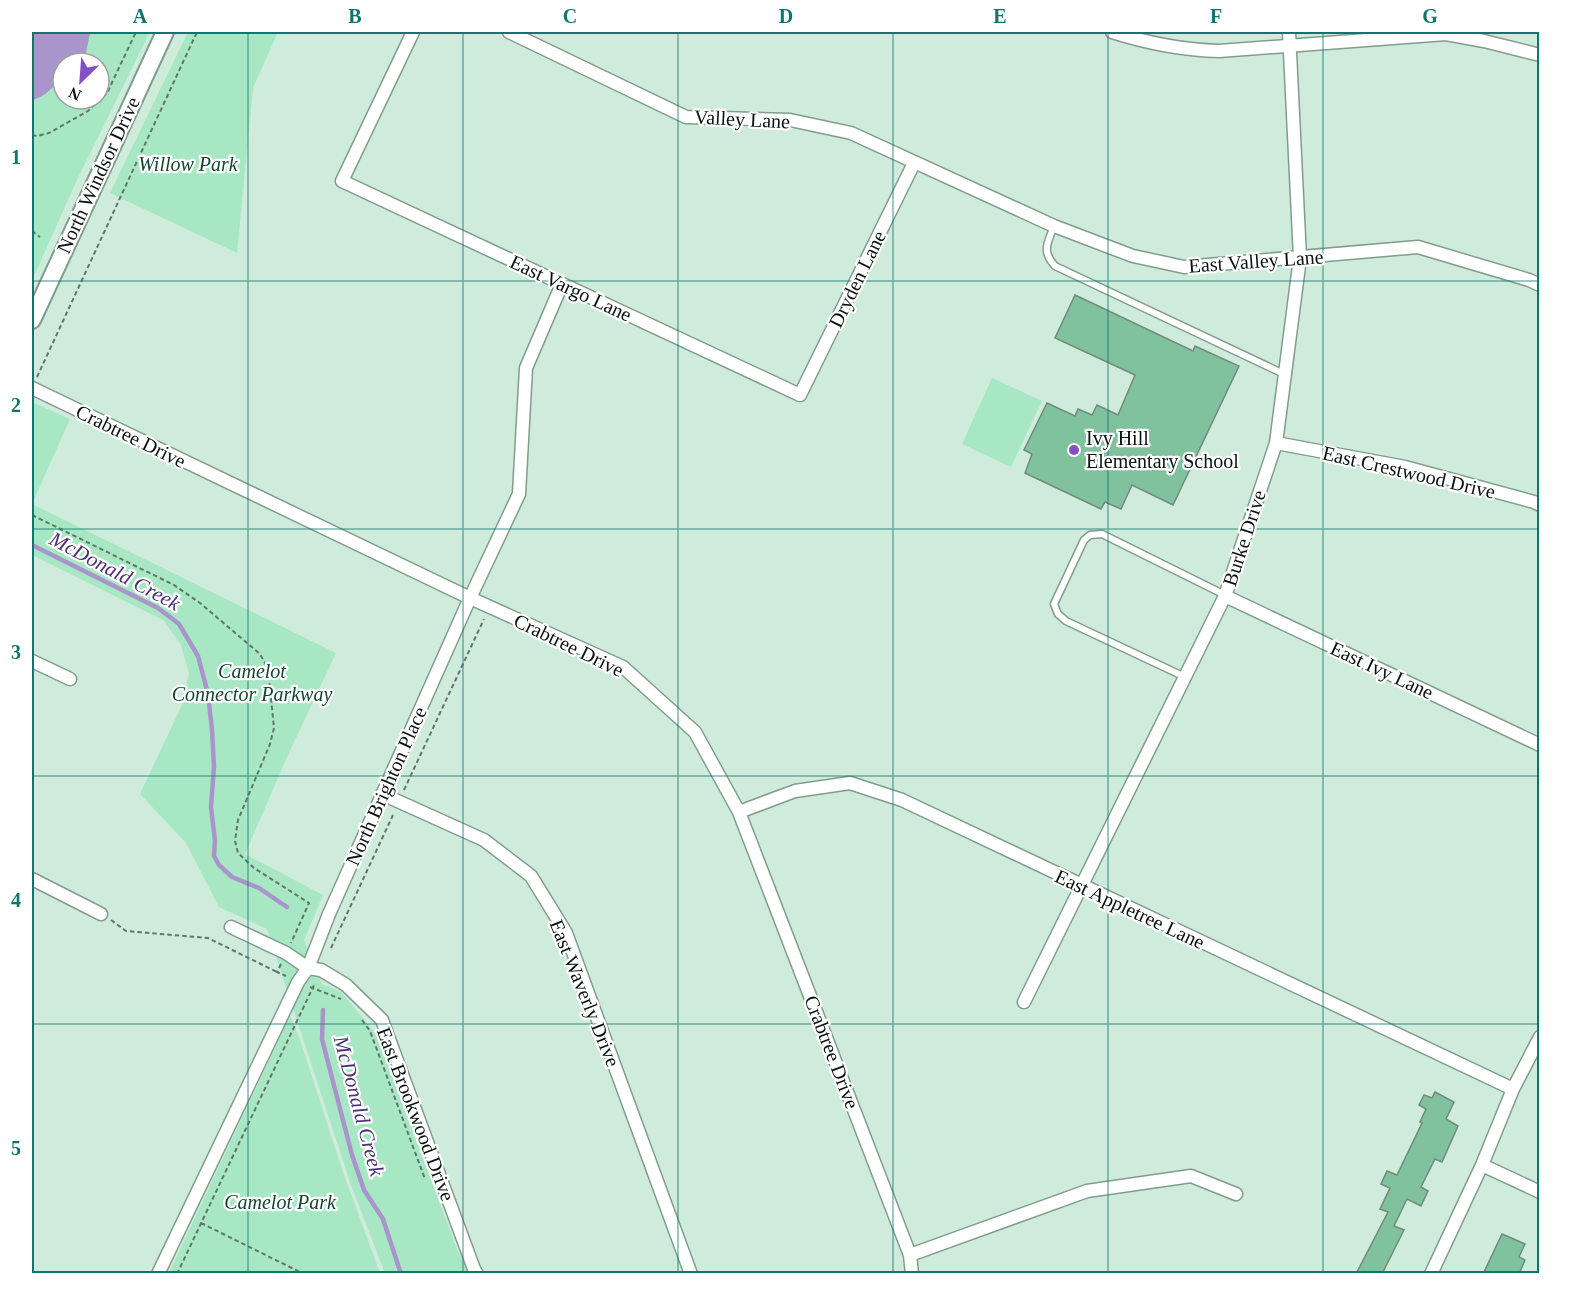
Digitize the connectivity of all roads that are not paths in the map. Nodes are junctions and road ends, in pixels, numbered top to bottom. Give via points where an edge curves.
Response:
1 (165, 32) edge
2 (412, 32) edge
3 (508, 32) edge
4 (1112, 32) edge
5 (1289, 38) edge
6 (1539, 55) edge
7 (914, 163) junction
8 (1054, 226) junction
9 (1300, 258) junction
10 (562, 284) junction
11 (1539, 285) edge
12 (32, 320) edge
13 (1285, 374) junction
14 (32, 388) edge
15 (801, 394) joint
16 (1276, 443) junction
17 (1539, 505) edge
18 (1225, 596) junction
19 (470, 598) junction
20 (32, 661) edge
21 (1185, 677) junction
22 (70, 679) dead end
23 (1539, 745) edge
24 (382, 794) junction
25 (739, 812) junction
26 (32, 879) edge
27 (1081, 886) junction
28 (101, 914) road end
29 (231, 927) dead end
30 (314, 969) junction
31 (1024, 1002) dead end
32 (1539, 1037) edge
33 (1513, 1089) junction
34 (1482, 1165) junction
35 (1539, 1192) edge
36 (1236, 1194) dead end
37 (910, 1255) junction
38 (158, 1274) edge
39 (477, 1274) edge
40 (691, 1274) edge
41 (912, 1274) edge
42 (1431, 1274) edge

1 - 12 main road, North Windsor Drive
2 - 10 street, East Vargo Lane via 342,181
3 - 7 street, Valley Lane via 686,117 790,120 851,133
4 - 5 street via 1195,50 1245,50
5 - 6 street via 1446,34
5 - 9 street, Burke Drive
7 - 8 street, East Valley Lane
7 - 15 street, Dryden Lane
8 - 9 street, East Valley Lane via 1133,256 1184,267
8 - 13 lane via 1047,252 1055,266
9 - 11 street, East Valley Lane via 1418,248
9 - 13 street, Burke Drive
10 - 15 street, East Vargo Lane
10 - 19 street, North Brighton Place via 526,368 519,494
13 - 16 street, Burke Drive
14 - 19 street, Crabtree Drive
16 - 17 street, East Crestwood Drive via 1405,467
16 - 18 street, Burke Drive
18 - 21 street, Burke Drive
18 - 21 lane via 1102,534 1084,540 1054,603 1058,614
18 - 23 street, East Ivy Lane
19 - 24 street, North Brighton Place
19 - 25 street, Crabtree Drive via 623,667 695,732
20 - 22 street
21 - 27 street, Burke Drive
24 - 30 street, North Brighton Place via 329,914
24 - 40 street, East Waverly Drive via 484,840 531,876 566,933
25 - 27 street, East Appletree Lane via 795,791 850,783 902,800
25 - 37 street, Crabtree Drive
26 - 28 street
27 - 31 street, Burke Drive
27 - 33 street, East Appletree Lane
29 - 30 street, East Brookwood Drive
30 - 38 street, North Brighton Place via 298,982
30 - 39 street, East Brookwood Drive via 346,985 382,1020
32 - 33 street
33 - 34 street
34 - 35 street
34 - 42 street
36 - 37 street via 1191,1176 1087,1191
37 - 41 street, Crabtree Drive

